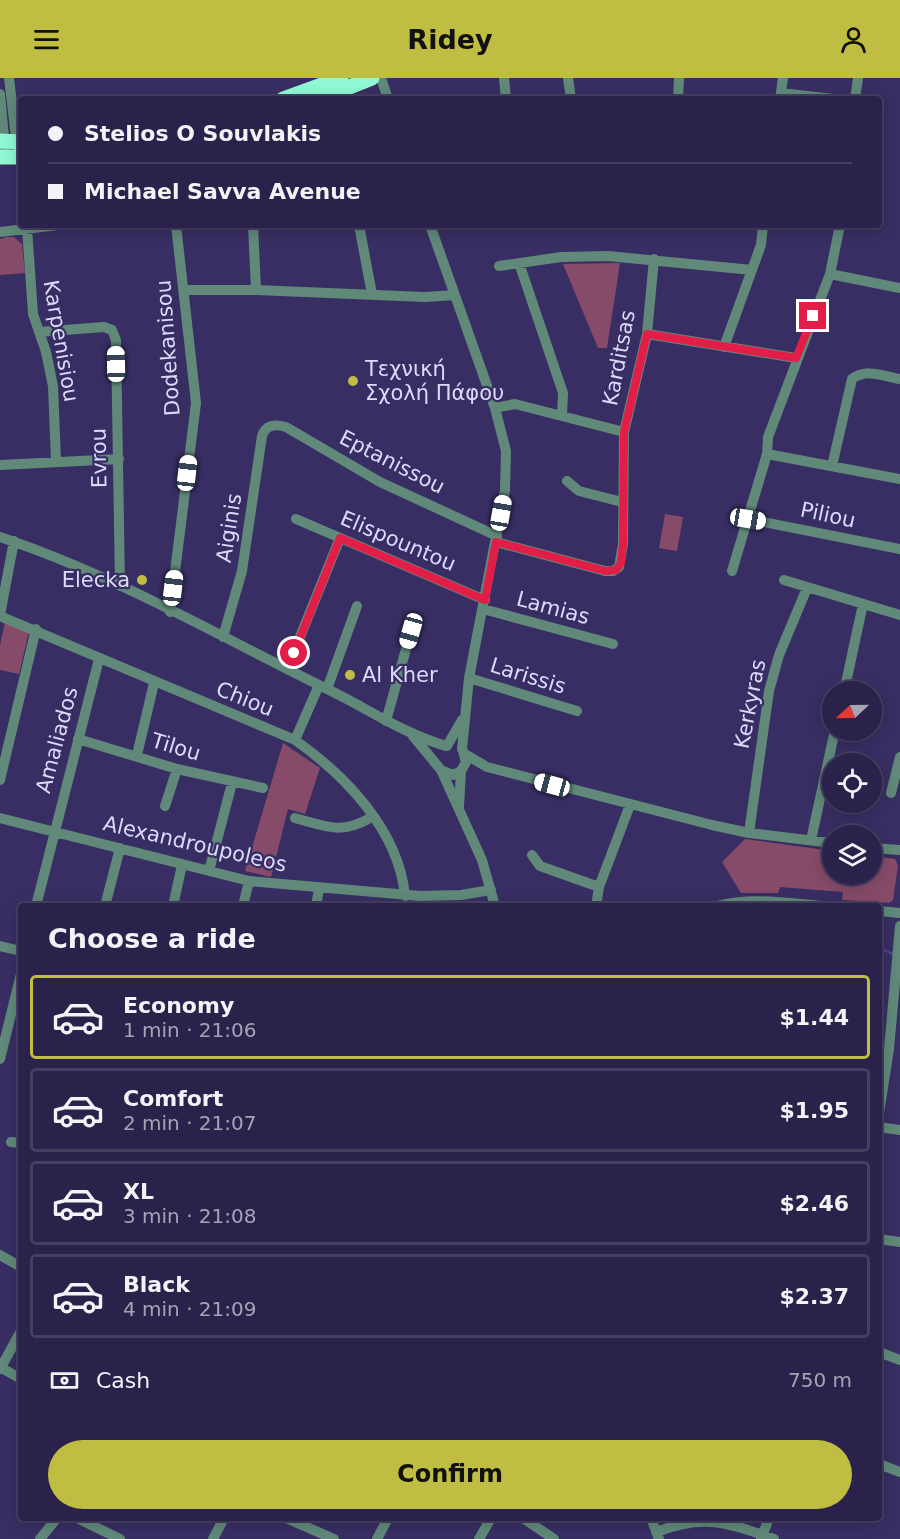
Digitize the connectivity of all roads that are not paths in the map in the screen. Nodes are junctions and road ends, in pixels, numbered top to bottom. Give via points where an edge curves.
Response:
1 (9, 78) edge
2 (341, 78) edge
3 (372, 78) edge
4 (381, 78) edge
5 (504, 78) edge
6 (568, 78) edge
7 (679, 78) edge
8 (783, 78) edge
9 (858, 78) edge
10 (0, 94) edge
11 (292, 96) edge
12 (327, 96) edge
13 (387, 96) edge
14 (506, 96) edge
15 (571, 96) edge
16 (678, 96) edge
17 (781, 96) edge
18 (855, 96) edge
19 (11, 149) edge
20 (27, 228) joint
21 (176, 228) edge
22 (253, 228) edge
23 (360, 228) edge
24 (431, 228) edge
25 (763, 228) edge
26 (839, 228) edge
27 (0, 232) edge
28 (654, 259) junction
29 (519, 263) junction
30 (499, 266) dead end
31 (752, 270) junction
32 (830, 274) junction
33 (900, 288) edge
34 (184, 290) junction
35 (256, 290) junction
36 (372, 294) junction
37 (455, 295) junction
38 (39, 332) junction
39 (647, 334) junction
40 (724, 346) junction
41 (796, 358) junction
42 (900, 380) edge
43 (495, 408) junction
44 (562, 416) junction
45 (269, 426) joint
46 (624, 432) junction
47 (767, 454) junction
48 (118, 459) junction
49 (56, 460) junction
50 (0, 465) edge
51 (832, 466) junction
52 (900, 479) edge
53 (567, 481) dead end
54 (622, 502) junction
55 (296, 519) dead end
56 (748, 519) junction
57 (0, 537) edge
58 (340, 538) junction
59 (497, 539) junction
60 (14, 542) junction
61 (900, 549) edge
62 (616, 570) joint
63 (732, 571) dead end
64 (784, 580) dead end
65 (120, 586) junction
66 (807, 588) junction
67 (863, 604) junction
68 (484, 605) junction
69 (357, 606) dead end
70 (170, 612) junction
71 (0, 615) edge
72 (900, 615) edge
73 (36, 629) junction
74 (411, 631) dead end
75 (223, 637) junction
76 (613, 644) dead end
77 (99, 659) junction
78 (287, 669) junction
79 (469, 678) junction
80 (846, 681) edge
81 (154, 683) junction
82 (323, 687) junction
83 (577, 711) dead end
84 (464, 717) junction
85 (386, 721) junction
86 (413, 736) junction
87 (78, 739) junction
88 (295, 740) junction
89 (833, 741) edge
90 (446, 746) junction
91 (463, 751) junction
92 (3, 754) edge
93 (137, 755) junction
94 (900, 757) edge
95 (439, 766) junction
96 (486, 767) junction
97 (177, 769) junction
98 (462, 770) junction
99 (0, 780) edge
100 (232, 783) junction
101 (263, 788) dead end
102 (891, 793) dead end
103 (630, 805) junction
104 (165, 806) dead end
105 (459, 809) junction
106 (372, 817) junction
107 (0, 818) edge
108 (295, 818) dead end
109 (53, 832) junction
110 (749, 832) junction
111 (811, 840) junction
112 (822, 842) edge
113 (120, 848) junction
114 (882, 849) edge
115 (900, 850) edge
116 (532, 855) dead end
117 (182, 865) junction
118 (209, 871) junction
119 (249, 881) junction
120 (599, 887) junction
121 (319, 889) junction
122 (491, 890) junction
123 (405, 896) junction
124 (37, 903) edge
125 (106, 903) edge
126 (174, 903) edge
127 (244, 903) edge
128 (317, 903) edge
129 (494, 903) edge
130 (596, 903) edge
131 (730, 903) edge
132 (758, 903) edge
133 (882, 911) edge
134 (900, 913) edge
135 (900, 926) edge
136 (0, 946) edge
137 (18, 950) edge
138 (18, 986) edge
139 (1, 1056) edge
140 (882, 1094) edge
141 (882, 1127) edge
142 (900, 1130) edge
143 (882, 1239) edge
144 (900, 1242) edge
145 (0, 1256) edge
146 (18, 1265) edge
147 (18, 1336) edge
148 (882, 1353) edge
149 (900, 1360) edge
150 (0, 1368) edge
151 (18, 1377) edge
152 (882, 1465) edge
153 (900, 1472) edge
154 (55, 1521) edge
155 (84, 1521) edge
156 (222, 1521) edge
157 (386, 1521) edge
158 (489, 1521) edge
159 (527, 1521) edge
160 (652, 1521) edge
161 (696, 1521) edge
162 (708, 1521) edge
163 (768, 1521) edge
164 (305, 1522) edge
165 (657, 1536) edge
166 (762, 1537) edge
167 (40, 1539) edge
168 (120, 1539) edge
169 (213, 1539) edge
170 (334, 1539) edge
171 (377, 1539) edge
172 (479, 1539) edge
173 (554, 1539) edge
174 (774, 1539) edge

1 - 19 street
2 - 11 highway
3 - 12 highway
4 - 13 street
5 - 14 street
6 - 15 street
7 - 16 street
8 - 17 street
9 - 18 street
10 - 19 street
20 - 27 street
20 - 38 street, Karpenisiou via 33,314
21 - 34 street, Dodekanisou
22 - 35 street
23 - 36 street
24 - 37 street
25 - 31 street
26 - 32 street
28 - 29 street via 584,256
28 - 31 street
28 - 39 street, Karditsas
29 - 30 street
29 - 44 street via 563,393
31 - 40 street
32 - 33 street
32 - 41 street
34 - 35 street
34 - 70 street, Dodekanisou via 196,403
35 - 36 street
36 - 37 street
37 - 43 street
38 - 48 street, Evrou via 105,327 112,330 116,340
38 - 49 street, Karpenisiou via 53,386
39 - 40 street
39 - 46 street, Karditsas
40 - 41 street
41 - 47 street via 768,437
42 - 51 street via 870,373 852,379
43 - 44 street via 515,404
43 - 59 street via 506,451
44 - 46 street
45 - 59 street, Eptanissou via 286,427 380,482
45 - 75 street, Aiginis via 262,436 242,571
46 - 54 street, Karditsas
47 - 51 street
47 - 56 street
48 - 49 street
48 - 65 street, Evrou
49 - 50 street
51 - 52 street
53 - 54 street via 579,491
54 - 62 street, Karditsas via 623,544 621,563
55 - 58 street, Elispountou
56 - 61 street, Piliou
56 - 63 street
57 - 60 street
58 - 68 street, Elispountou
58 - 78 street
59 - 62 street, Eptanissou via 605,571
59 - 68 street
60 - 65 street
60 - 71 street
64 - 66 street
65 - 70 street
66 - 67 street
66 - 110 street, Kerkyras via 769,691
67 - 72 street
67 - 80 street
68 - 76 street, Lamias
68 - 79 street
69 - 82 street
70 - 75 street
71 - 73 street, Chiou
73 - 77 street, Chiou
73 - 92 street
74 - 85 street
75 - 78 street
77 - 81 street, Chiou
77 - 87 street, Amaliados
78 - 82 street
79 - 83 street, Larissis
79 - 84 street
81 - 88 street, Chiou
81 - 93 street
82 - 85 street
82 - 88 street
84 - 90 street
84 - 91 street
85 - 86 street
86 - 90 street
86 - 95 street
87 - 93 street, Tilou
87 - 109 street, Amaliados
88 - 106 street, Chiou via 325,762
89 - 111 street
90 - 91 street
90 - 95 street via 439,751
91 - 96 street
91 - 98 street via 466,762
92 - 99 street
93 - 97 street, Tilou
94 - 102 street
95 - 98 street via 453,775
95 - 105 street
96 - 98 street
96 - 103 street
97 - 100 street, Tilou
97 - 104 street
98 - 105 street
100 - 101 street, Tilou
100 - 118 street
103 - 110 street
103 - 120 street
105 - 122 street
106 - 108 street via 342,829
106 - 123 street, Chiou via 397,855
107 - 109 street, Alexandroupoleos
109 - 113 street, Alexandroupoleos
109 - 124 street, Amaliados
110 - 111 street
111 - 112 street
113 - 117 street, Alexandroupoleos
113 - 125 street
114 - 115 street
116 - 120 street via 540,866
117 - 118 street, Alexandroupoleos
117 - 126 street
118 - 119 street, Alexandroupoleos
119 - 121 street, Alexandroupoleos
119 - 127 street
120 - 130 street
121 - 123 street, Alexandroupoleos
121 - 128 street
122 - 123 street, Alexandroupoleos
122 - 129 street
131 - 132 street
133 - 134 street
135 - 140 street
136 - 137 street
138 - 139 street
141 - 142 street
143 - 144 street
145 - 146 street
147 - 150 street
148 - 149 street
150 - 151 street
152 - 153 street
154 - 167 street
155 - 168 street
156 - 169 street
157 - 171 street
158 - 172 street
159 - 173 street
160 - 165 street
161 - 165 street
162 - 166 street
163 - 166 street
164 - 170 street
166 - 174 street

